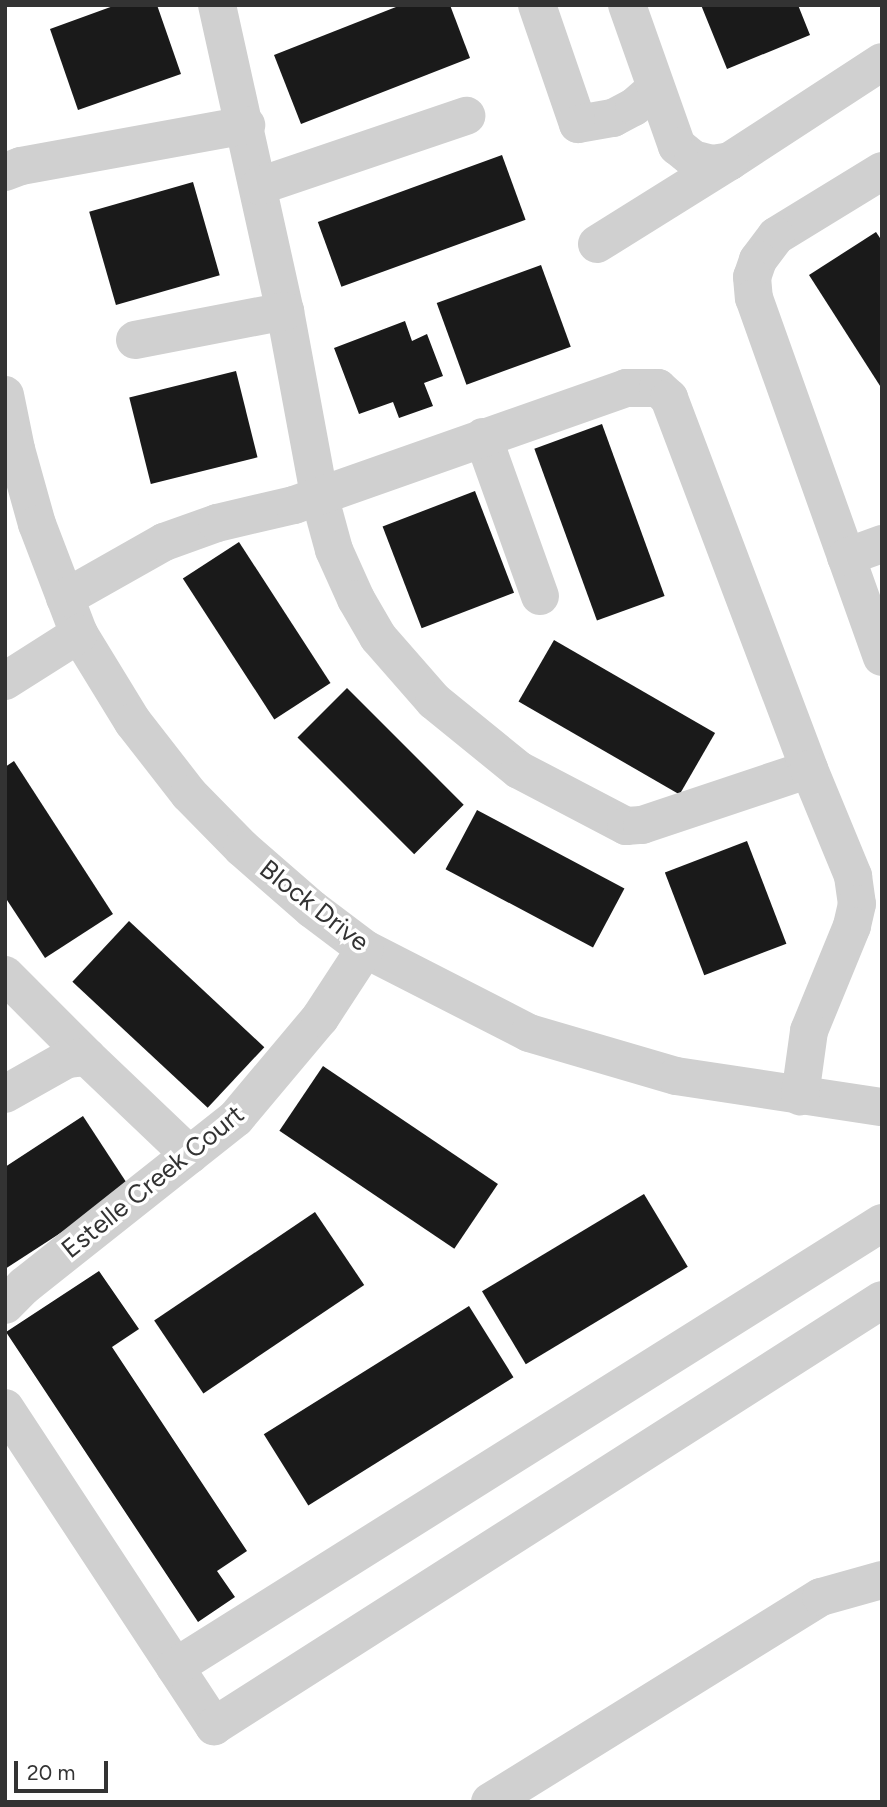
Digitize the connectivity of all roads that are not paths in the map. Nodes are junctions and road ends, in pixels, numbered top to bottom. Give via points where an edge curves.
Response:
1 (537, 5) edge
2 (627, 5) edge
3 (228, 8) edge
4 (882, 62) edge
5 (655, 89) junction
6 (467, 116) dead end
7 (246, 125) junction
8 (730, 161) junction
9 (882, 171) edge
10 (5, 172) edge
11 (258, 186) junction
12 (597, 244) dead end
13 (285, 311) junction
14 (135, 340) dead end
15 (5, 395) edge
16 (483, 438) junction
17 (319, 495) junction
18 (882, 544) edge
19 (846, 557) junction
20 (540, 596) dead end
21 (65, 598) junction
22 (79, 634) junction
23 (882, 657) edge
24 (5, 681) edge
25 (809, 768) junction
26 (365, 948) junction
27 (5, 975) edge
28 (87, 1057) junction
29 (5, 1094) edge
30 (800, 1096) junction
31 (882, 1107) edge
32 (190, 1155) junction
33 (882, 1191) edge
34 (882, 1221) edge
35 (882, 1300) edge
36 (5, 1305) edge
37 (5, 1408) edge
38 (882, 1580) edge
39 (175, 1667) junction
40 (490, 1802) edge

1 - 5 street via 578,124 613,118
2 - 5 street
3 - 7 street
4 - 8 street
5 - 8 street via 677,146 693,159 712,164
6 - 11 street
7 - 10 street
7 - 11 street
8 - 12 street
9 - 19 street via 776,236 752,277 754,298
11 - 13 street
13 - 14 street
13 - 17 street
15 - 21 street, Block Drive via 37,524
16 - 17 street
16 - 20 street
16 - 25 street via 626,388 658,388 670,398
17 - 21 street via 164,542
17 - 25 street via 334,550 378,637 434,701 519,770 626,826 642,825
18 - 19 street
19 - 23 street
21 - 22 street, Block Drive
22 - 24 street
22 - 26 street, Block Drive via 133,722 189,794 242,848
25 - 30 street via 853,876 857,904 809,1031
26 - 30 street, Block Drive via 529,1033 676,1076
26 - 32 street, Estelle Creek Court via 320,1018 279,1070 236,1118
27 - 28 street
28 - 29 street via 67,1059
28 - 32 street
30 - 31 street, Block Drive
32 - 36 street, Estelle Creek Court
33 - 34 street
34 - 39 street
35 - 39 street via 214,1726
37 - 39 street
38 - 40 street via 821,1597

